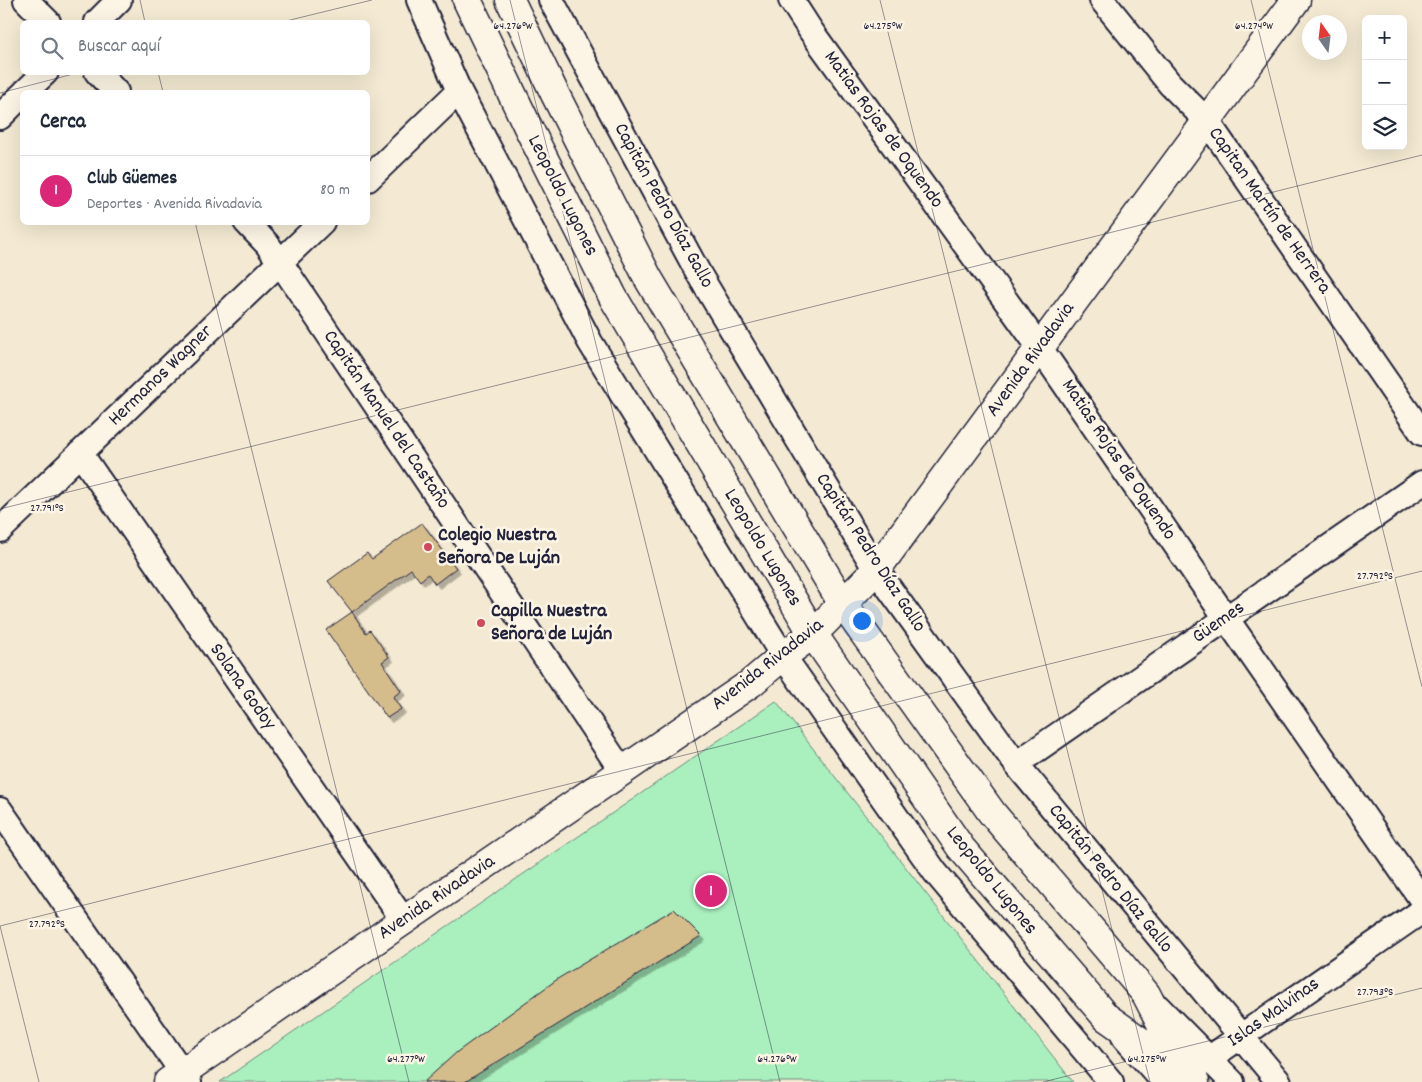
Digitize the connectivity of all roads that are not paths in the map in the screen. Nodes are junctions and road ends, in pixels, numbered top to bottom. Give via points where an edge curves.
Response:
1 (26, 0) edge
2 (119, 0) edge
3 (419, 0) edge
4 (467, 0) edge
5 (510, 0) edge
6 (551, 0) edge
7 (791, 0) edge
8 (1102, 0) edge
9 (1296, 0) edge
10 (46, 20) edge
11 (99, 20) edge
12 (43, 75) edge
13 (100, 75) edge
14 (27, 90) edge
15 (114, 90) edge
16 (459, 91) junction
17 (20, 97) edge
18 (0, 117) edge
19 (1207, 121) junction
20 (370, 177) edge
21 (249, 225) edge
22 (319, 225) edge
23 (280, 262) junction
24 (1040, 348) junction
25 (1422, 433) edge
26 (80, 453) junction
27 (1422, 483) edge
28 (0, 530) edge
29 (876, 570) junction
30 (843, 604) junction
31 (1226, 618) junction
32 (813, 634) junction
33 (783, 656) junction
34 (1016, 764) junction
35 (622, 771) junction
36 (0, 810) edge
37 (1422, 900) edge
38 (1422, 911) edge
39 (404, 921) junction
40 (1240, 1037) junction
41 (1186, 1076) edge
42 (180, 1079) edge
43 (1111, 1082) edge
44 (1232, 1082) edge
45 (1279, 1082) edge

1 - 10 street
2 - 11 street
3 - 16 street
4 - 32 main road, Leopoldo Lugones via 613,297
5 - 30 main road, Leopoldo Lugones via 648,278
6 - 29 street, Capitán Pedro Díaz Gallo via 700,276
7 - 24 street, Matias Rojas de Oquendo
8 - 19 street, Capitan Martín de Herrera via 1170,84
9 - 19 main road, Avenida Rivadavia
12 - 14 street
13 - 15 street
16 - 20 street
16 - 33 street via 590,342
17 - 18 street
19 - 24 main road, Avenida Rivadavia
19 - 25 street, Capitan Martín de Herrera
21 - 23 street, Capitán Manuel del Castaño
22 - 23 street, Hermanos Wagner
23 - 26 street, Hermanos Wagner
23 - 35 street, Capitán Manuel del Castaño
24 - 29 main road, Avenida Rivadavia
24 - 31 street, Matias Rojas de Oquendo
26 - 28 street, Hermanos Wagner
26 - 39 street, Solana Godoy
27 - 31 street, Güemes
29 - 30 main road, Avenida Rivadavia
29 - 34 street, Capitán Pedro Díaz Gallo
30 - 32 main road, Avenida Rivadavia
30 - 41 main road, Leopoldo Lugones via 992,813 1146,994
31 - 34 street, Güemes
31 - 37 street, Matias Rojas de Oquendo
32 - 33 main road, Avenida Rivadavia
32 - 41 main road, Leopoldo Lugones via 961,848 1106,1017
33 - 35 main road, Avenida Rivadavia via 751,683
33 - 43 street via 935,872
34 - 40 street, Capitán Pedro Díaz Gallo
35 - 39 main road, Avenida Rivadavia
36 - 42 street
38 - 40 street, Islas Malvinas
39 - 42 main road, Avenida Rivadavia
40 - 41 street, Islas Malvinas
40 - 45 street, Capitán Pedro Díaz Gallo
41 - 44 street

